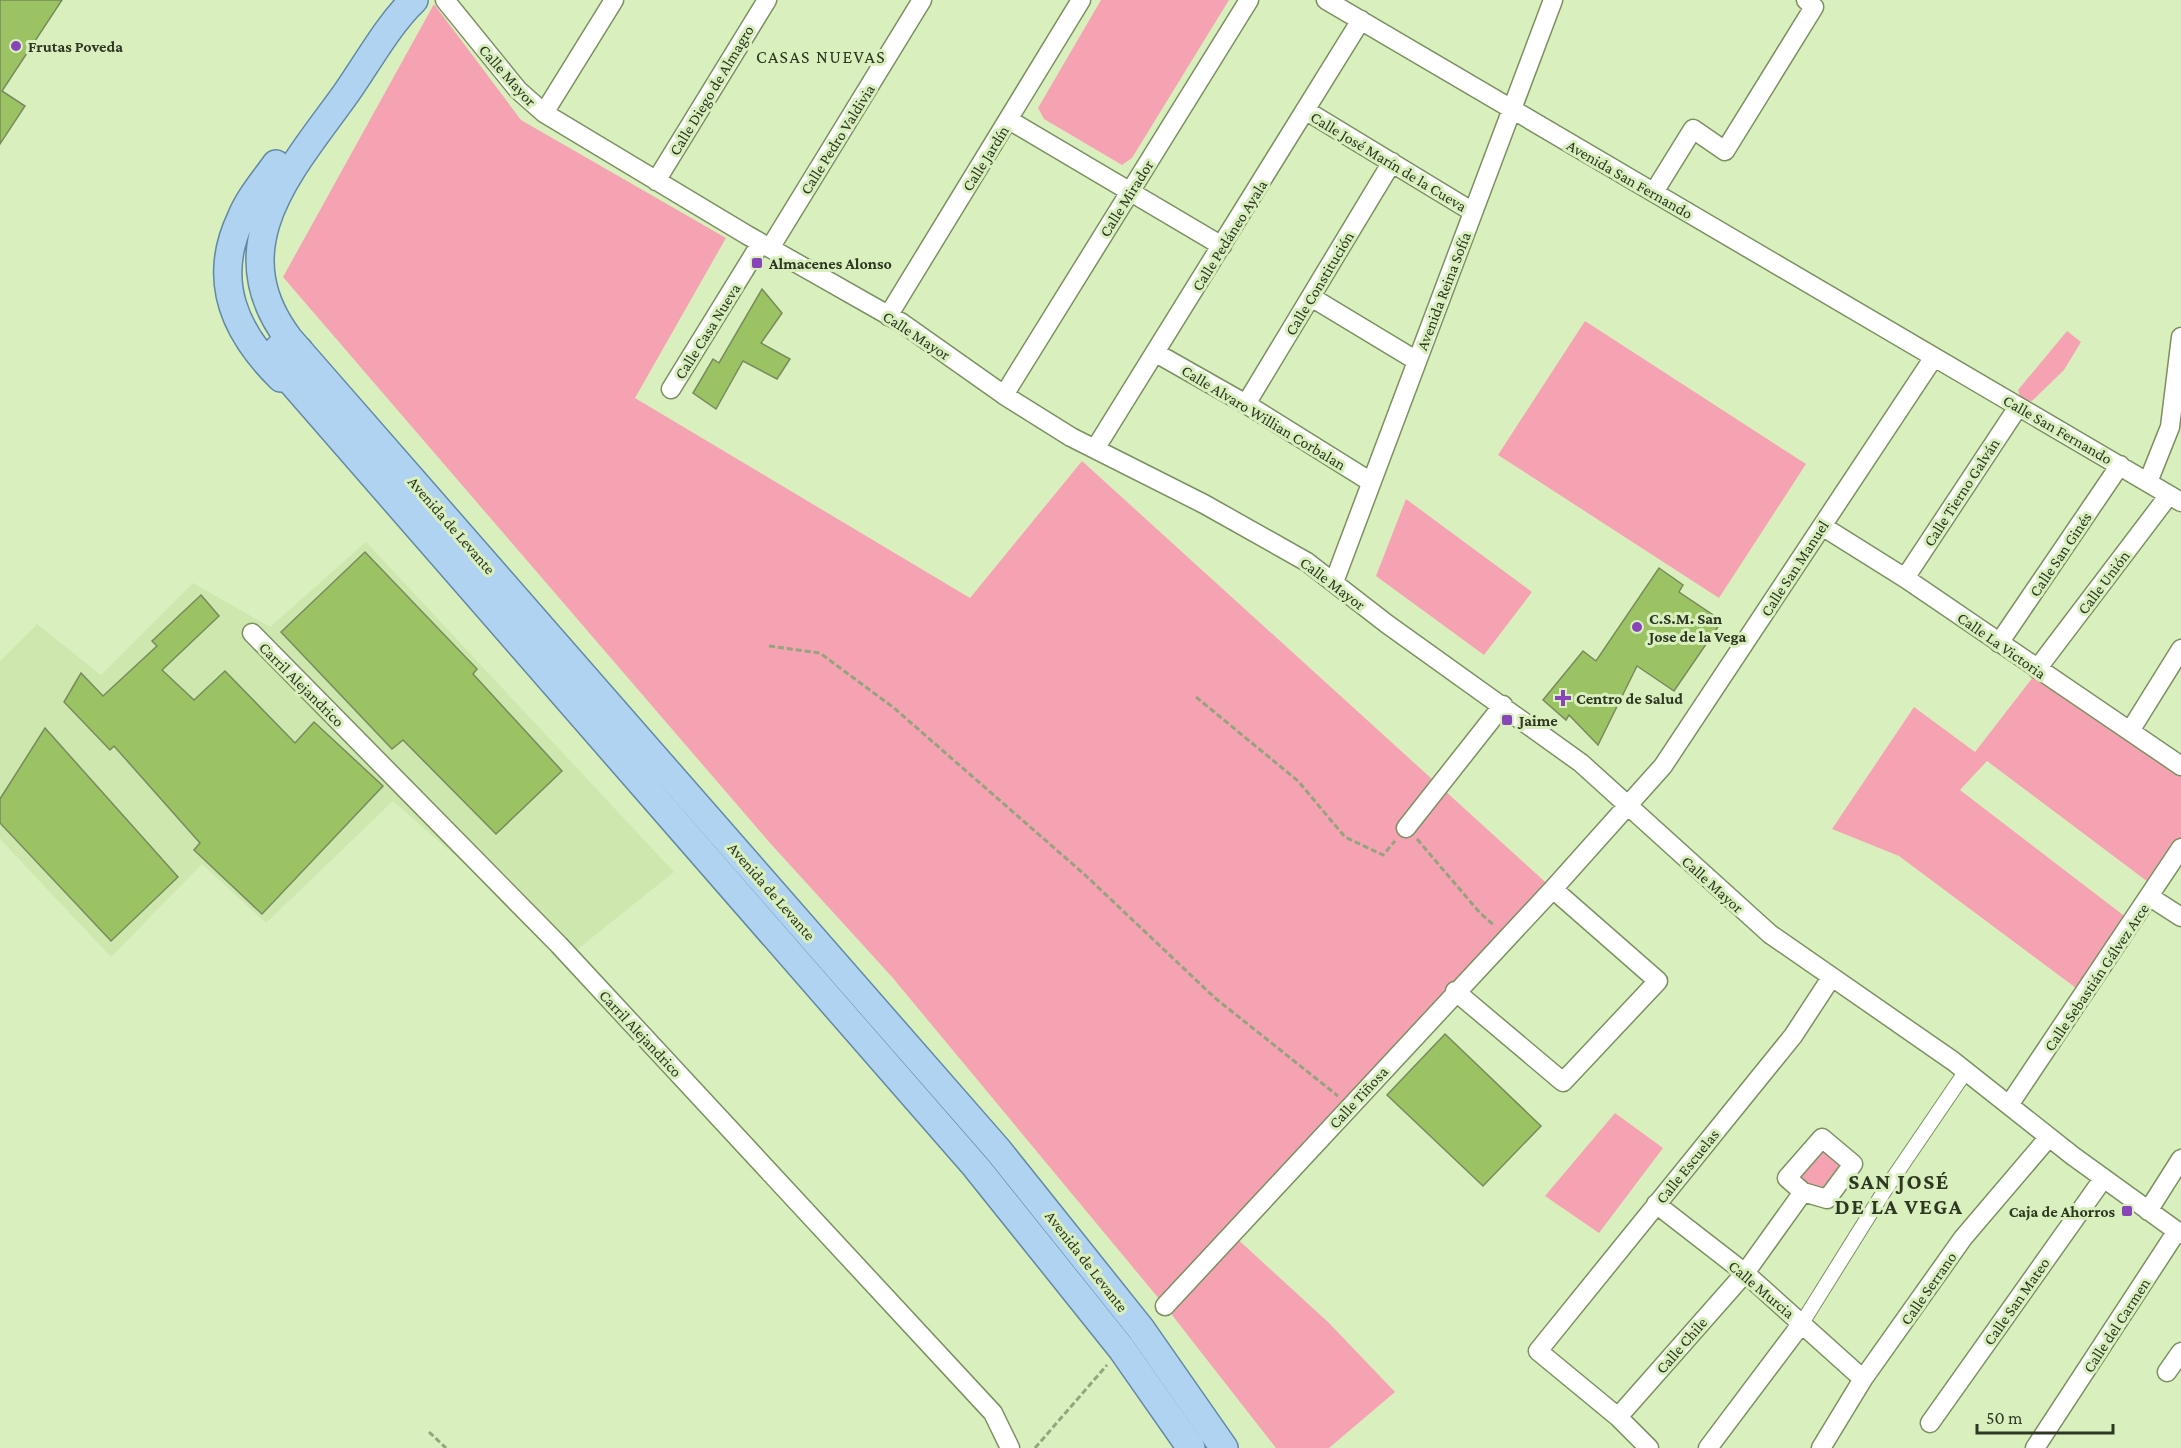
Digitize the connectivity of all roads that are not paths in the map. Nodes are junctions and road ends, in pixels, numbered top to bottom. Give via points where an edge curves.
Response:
1 (393, 0) edge
2 (414, 0) edge
3 (614, 0) edge
4 (766, 0) edge
5 (922, 0) edge
6 (1081, 0) edge
7 (1249, 0) edge
8 (1326, 0) edge
9 (1553, 0) edge
10 (1806, 0) edge
11 (454, 4) edge
12 (1359, 12) edge
13 (1305, 110) junction
14 (1511, 111) junction
15 (544, 113) junction
16 (1009, 120) junction
17 (1392, 162) junction
18 (656, 181) junction
19 (1130, 192) junction
20 (1654, 192) junction
21 (1473, 212) junction
22 (766, 245) junction
23 (1222, 246) junction
24 (1311, 297) junction
25 (888, 316) junction
26 (2181, 337) edge
27 (299, 350) junction
28 (1156, 353) junction
29 (1934, 357) junction
30 (1417, 361) junction
31 (671, 389) dead end
32 (1004, 395) junction
33 (1246, 404) junction
34 (2018, 407) junction
35 (331, 428) junction
36 (1095, 449) junction
37 (2120, 465) junction
38 (2148, 482) junction
39 (1371, 483) junction
40 (2175, 499) edge
41 (1822, 526) junction
42 (1905, 578) junction
43 (1334, 582) junction
44 (252, 633) dead end
45 (1999, 643) junction
46 (2181, 648) edge
47 (2037, 669) junction
48 (1503, 705) junction
49 (2130, 731) junction
50 (2181, 766) edge
51 (1629, 804) junction
52 (1406, 828) road end
53 (2181, 848) edge
54 (1553, 889) junction
55 (2150, 897) junction
56 (2181, 916) edge
57 (1831, 978) junction
58 (1455, 991) junction
59 (1966, 1071) junction
60 (2009, 1105) junction
61 (2049, 1137) junction
62 (2181, 1160) edge
63 (2103, 1179) junction
64 (1803, 1192) dead end
65 (1656, 1204) junction
66 (2148, 1211) junction
67 (2179, 1233) edge
68 (1745, 1274) junction
69 (1165, 1306) dead end
70 (1802, 1323) junction
71 (2181, 1352) edge
72 (2167, 1372) dead end
73 (1863, 1379) junction
74 (1618, 1417) junction
75 (1930, 1423) dead end
76 (1010, 1448) edge
77 (1191, 1448) edge
78 (1224, 1448) edge
79 (1649, 1448) edge
80 (1708, 1448) edge
81 (1821, 1448) edge
82 (2035, 1448) edge

1 - 35 main road, Avenida de Levante via 246,208 234,232 228,260 230,298 244,334 274,372
2 - 27 main road, Avenida de Levante via 286,177 268,213 261,254 266,293 276,319
3 - 15 street
4 - 18 street, Calle Diego de Almagro
5 - 22 street, Calle Pedro Valdivia
6 - 16 street, Calle Jardín
7 - 19 street, Calle Mirador
8 - 12 street, Avenida San Fernando
9 - 14 street, Avenida Reina Sofía
10 - 20 street via 1814,7 1725,151 1693,129
11 - 15 street, Calle Mayor via 518,90
12 - 13 street, Calle Pedáneo Ayala
12 - 14 street, Avenida San Fernando
13 - 17 street, Calle José Marín de la Cueva
13 - 23 street, Calle Pedáneo Ayala
14 - 20 street, Avenida San Fernando
14 - 21 street, Avenida Reina Sofía
15 - 18 street, Calle Mayor
16 - 19 street
16 - 25 street, Calle Jardín
17 - 21 street, Calle José Marín de la Cueva
17 - 24 street, Calle Constitución
18 - 22 street, Calle Mayor
19 - 23 street
19 - 32 street, Calle Mirador
20 - 29 street, Avenida San Fernando
21 - 30 street, Avenida Reina Sofía
22 - 25 street, Calle Mayor
22 - 31 street, Calle Casa Nueva
23 - 28 street, Calle Pedáneo Ayala
24 - 30 street
24 - 33 street, Calle Constitución
25 - 32 street, Calle Mayor via 936,345
26 - 38 street via 2170,428
27 - 35 main road, Avenida de Levante via 293,345 281,346 275,352 276,364
27 - 78 main road, Avenida de Levante via 998,1150 1141,1329
28 - 33 street, Calle Alvaro Willian Corbalan
28 - 36 street, Calle Pedáneo Ayala
29 - 34 street, Calle San Fernando
29 - 41 street, Calle San Manuel
30 - 39 street, Avenida Reina Sofía
32 - 36 street, Calle Mayor
33 - 39 street, Calle Alvaro Willian Corbalan
34 - 37 street, Calle San Fernando
34 - 42 street, Calle Tierno Galván
35 - 77 main road, Avenida de Levante via 976,1167 1121,1348
36 - 43 street, Calle Mayor via 1273,541
37 - 38 street, Calle San Fernando
37 - 45 street, Calle San Ginés
38 - 40 street, Calle San Fernando
39 - 43 street, Avenida Reina Sofía
40 - 47 street, Calle Unión
41 - 42 street, Calle La Victoria
41 - 51 street, Calle San Manuel via 1679,746
42 - 45 street, Calle La Victoria
43 - 48 street, Calle Mayor
44 - 76 street, Carril Alejandrico via 569,956 993,1413
45 - 47 street, Calle La Victoria
46 - 49 street
47 - 49 street, Calle La Victoria
48 - 51 street, Calle Mayor
48 - 52 street
49 - 50 street, Calle La Victoria
51 - 54 street, Calle San Manuel
51 - 57 street, Calle Mayor via 1755,922
53 - 55 street, Calle Sebastián Gálvez Arce
54 - 58 street, Calle Tiñosa
54 - 58 street via 1658,981 1563,1082
55 - 56 street
55 - 60 street, Calle Sebastián Gálvez Arce
57 - 59 street, Calle Mayor
57 - 65 street, Calle Escuelas via 1793,1036
58 - 69 street, Calle Tiñosa
59 - 60 street, Calle Mayor
59 - 70 street
60 - 61 street, Calle Mayor
61 - 63 street, Calle Mayor
61 - 73 street, Calle Serrano via 1963,1238
62 - 66 street
63 - 66 street, Calle Mayor
63 - 75 street, Calle San Mateo
64 - 68 street, Calle Chile
65 - 68 street, Calle Murcia
65 - 74 street, Calle Escuelas via 1538,1351
66 - 67 street, Calle Mayor
67 - 82 street, Calle del Carmen
68 - 70 street, Calle Murcia
68 - 74 street, Calle Chile
70 - 73 street, Calle Murcia
70 - 80 street
71 - 72 street
73 - 81 street, Calle Serrano
74 - 79 street

